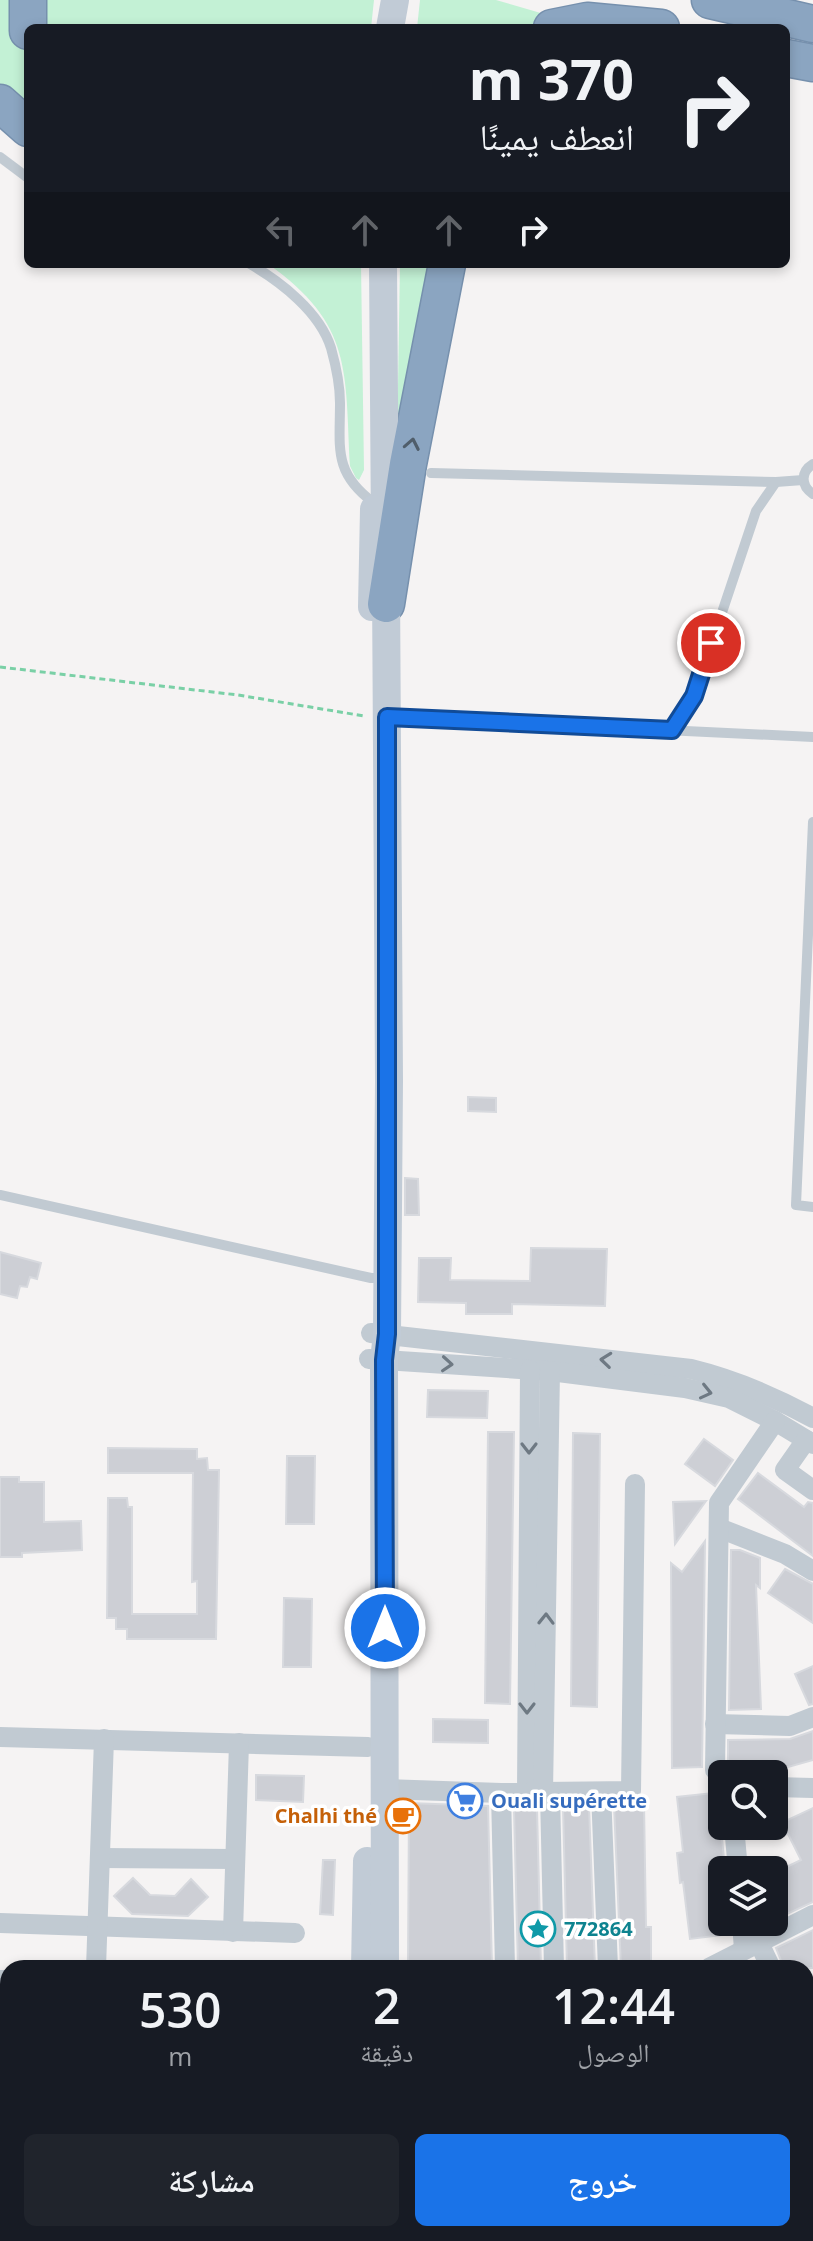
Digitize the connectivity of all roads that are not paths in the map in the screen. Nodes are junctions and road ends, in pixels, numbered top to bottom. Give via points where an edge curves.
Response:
1 (28, 0) edge
2 (577, 0) edge
3 (710, 0) edge
4 (28, 24) edge
5 (572, 24) edge
6 (619, 24) edge
7 (656, 24) edge
8 (813, 24) edge
9 (790, 59) edge
10 (813, 63) edge
11 (0, 103) edge
12 (24, 124) edge
13 (0, 157) edge
14 (24, 175) edge
15 (257, 268) edge
16 (373, 268) edge
17 (383, 268) edge
18 (446, 268) edge
19 (813, 464) edge
20 (431, 473) dead end
21 (803, 480) junction
22 (776, 482) junction
23 (813, 494) edge
24 (374, 503) junction
25 (386, 604) junction
26 (379, 717) junction
27 (672, 730) junction
28 (813, 737) edge
29 (813, 822) edge
30 (0, 1195) edge
31 (813, 1207) edge
32 (379, 1278) junction
33 (378, 1347) junction
34 (540, 1371) junction
35 (813, 1418) edge
36 (775, 1421) junction
37 (810, 1442) edge
38 (635, 1484) dead end
39 (813, 1490) edge
40 (719, 1528) junction
41 (813, 1571) edge
42 (813, 1717) edge
43 (715, 1724) junction
44 (0, 1737) edge
45 (104, 1739) junction
46 (239, 1743) junction
47 (368, 1747) junction
48 (715, 1760) edge
49 (788, 1787) edge
50 (813, 1788) edge
51 (385, 1789) junction
52 (601, 1792) junction
53 (501, 1793) junction
54 (540, 1793) junction
55 (100, 1858) junction
56 (235, 1859) junction
57 (813, 1915) edge
58 (0, 1923) edge
59 (98, 1926) junction
60 (233, 1932) junction
61 (295, 1933) dead end
62 (747, 1936) edge
63 (751, 1947) junction
64 (96, 1960) edge
65 (365, 1960) edge
66 (385, 1960) edge
67 (505, 1960) edge
68 (553, 1960) edge
69 (608, 1960) edge
70 (725, 1960) edge
71 (763, 1960) edge

1 - 4 highway
2 - 7 highway
3 - 8 highway
5 - 6 highway
9 - 10 highway
11 - 12 highway
13 - 14 lane
15 - 24 lane via 312,313 330,345 338,380 338,441 344,471
16 - 24 main road
17 - 25 main road
25 -> 18 highway
19 - 21 lane
20 - 22 lane
21 - 22 lane
21 - 23 lane
22 - 27 lane via 756,511 694,696
24 - 26 main road
25 - 26 main road
26 - 27 lane
26 - 32 main road
27 - 28 lane
29 - 31 lane via 796,1205
30 - 32 lane
32 - 33 main road
33 -> 34 street
35 -> 33 street via 732,1379 691,1369
33 - 47 main road
33 - 51 main road
34 -> 36 street via 685,1388 729,1398
34 - 54 street
36 - 37 street
36 - 40 street via 719,1503
37 - 39 street via 785,1470
38 - 52 street via 631,1791
40 - 41 street
40 - 43 street
42 - 43 street via 790,1726
43 - 48 street
44 - 45 street
45 - 46 street
45 - 55 street
46 - 47 street
46 - 56 street
47 - 65 main road
49 - 50 street
51 - 53 street
51 - 66 main road
52 - 54 street
52 - 69 street
53 - 54 street
53 - 67 street
54 - 68 street
55 - 56 street
55 - 59 street
56 - 60 street
57 - 63 street
58 - 59 street
59 - 60 street
59 - 64 street
60 - 61 street
62 - 63 street
63 - 70 street
63 - 71 street

